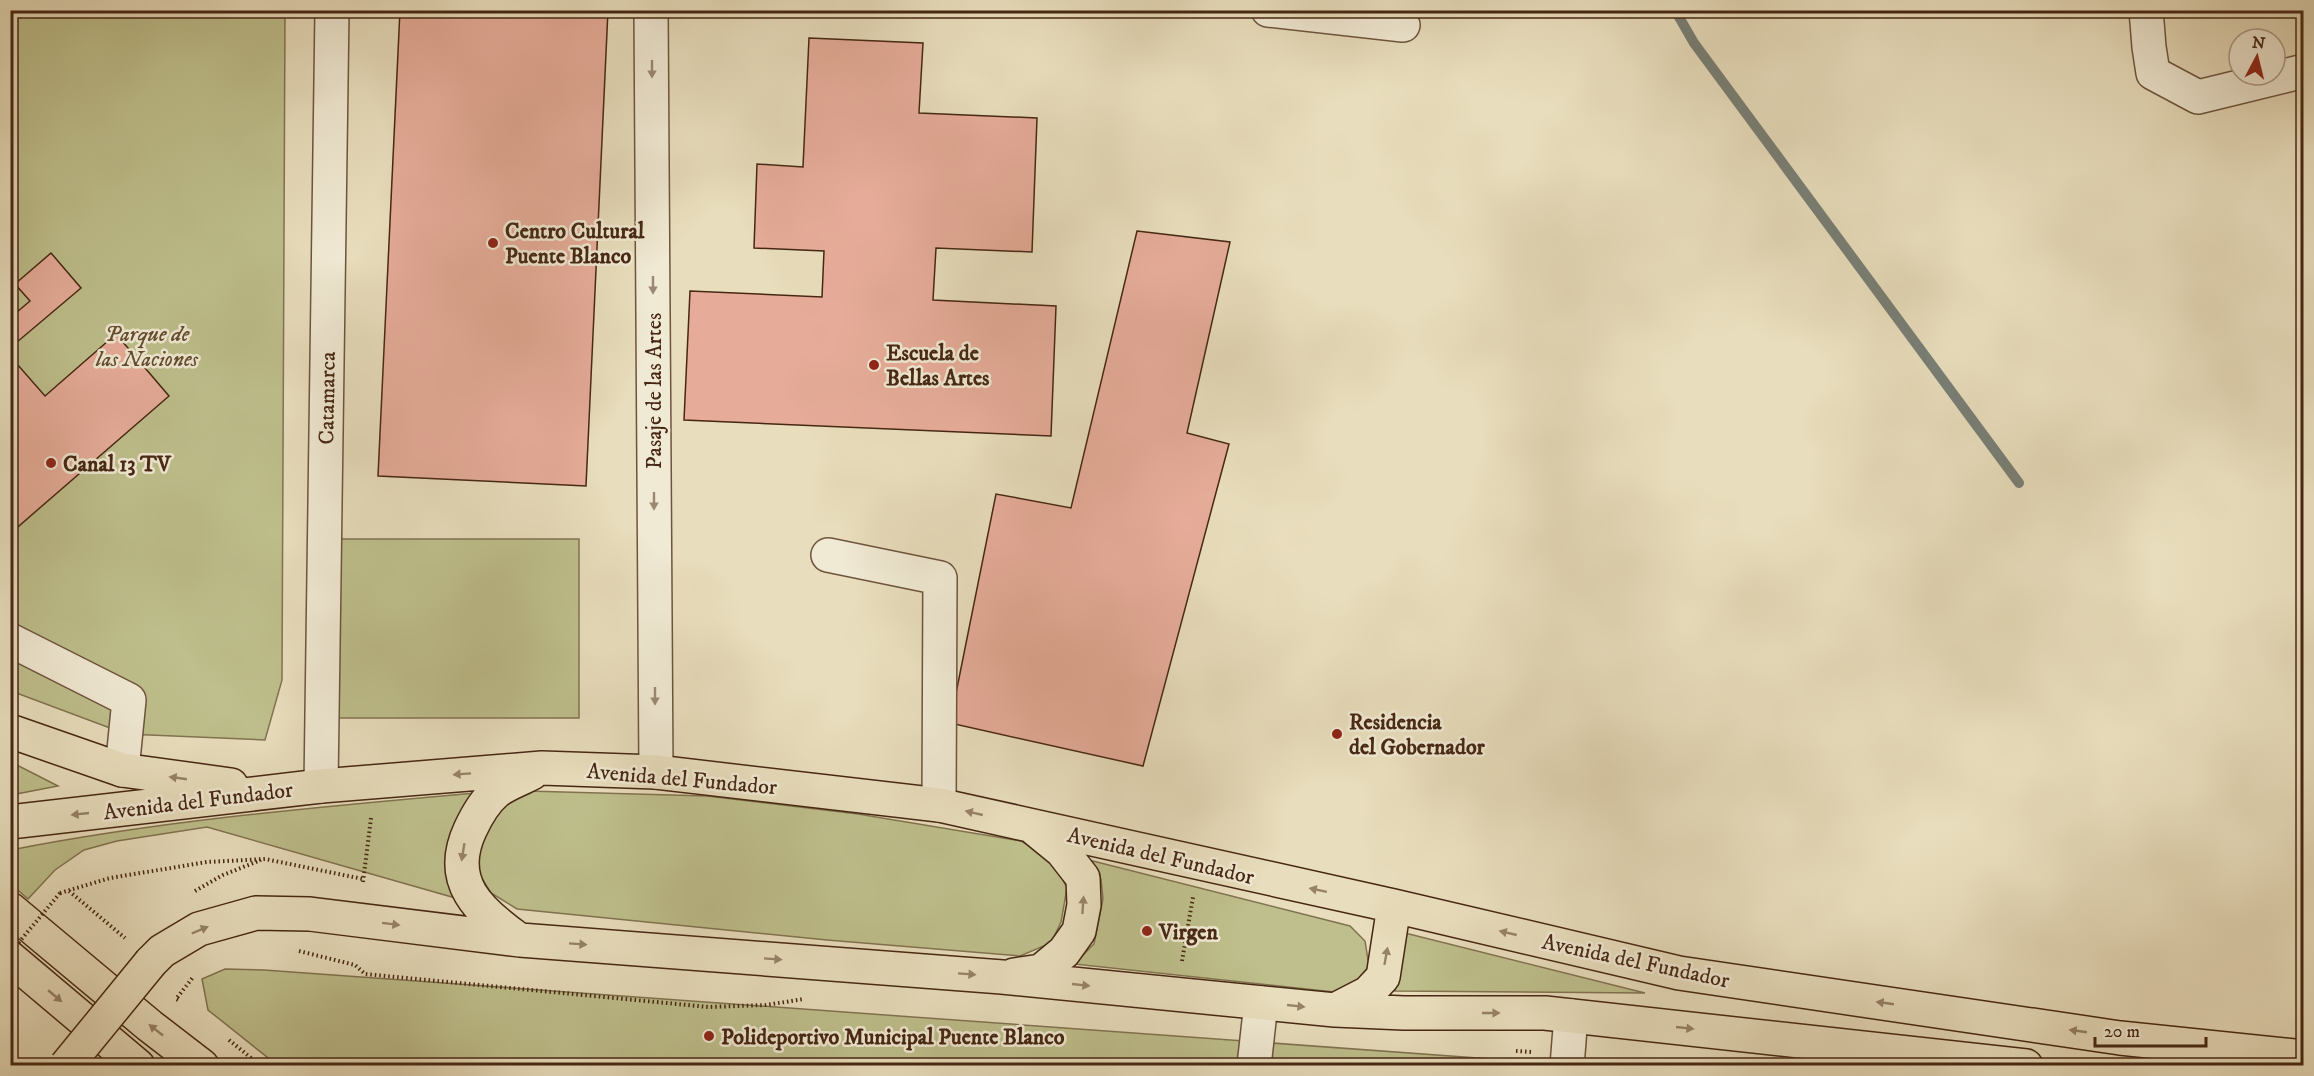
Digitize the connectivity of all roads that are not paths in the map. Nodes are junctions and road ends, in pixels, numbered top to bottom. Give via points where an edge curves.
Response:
1 (332, 10) edge
2 (651, 10) edge
3 (1268, 10) edge
4 (2146, 10) edge
5 (1403, 25) dead end
6 (2304, 71) edge
7 (828, 555) dead end
8 (10, 640) edge
9 (10, 731) edge
10 (542, 768) junction
11 (122, 770) junction
12 (656, 772) junction
13 (321, 786) junction
14 (278, 792) junction
15 (939, 805) junction
16 (10, 822) edge
17 (1031, 826) junction
18 (1394, 906) junction
19 (10, 909) edge
20 (520, 940) junction
21 (10, 958) edge
22 (1002, 977) junction
23 (1261, 1003) junction
24 (1335, 1010) junction
25 (1571, 1016) junction
26 (2304, 1057) edge
27 (66, 1065) edge
28 (138, 1065) edge
29 (202, 1065) edge
30 (1254, 1065) edge
31 (1567, 1065) edge
32 (2026, 1065) edge

1 - 13 street, Catamarca
2 -> 12 street, Pasaje de las Artes
3 - 5 street
4 - 6 street via 2153,73 2198,97
7 - 15 street via 940,578
8 - 11 street via 129,700
9 - 11 main road
10 - 12 main road, Avenida del Fundador
10 -> 13 main road, Avenida del Fundador
10 -> 20 main road via 495,793 479,812 465,842 460,868 470,896 493,921
14 -> 11 main road
12 - 15 main road, Avenida del Fundador
13 - 14 main road, Avenida del Fundador
14 -> 16 main road, Avenida del Fundador
17 -> 15 main road, Avenida del Fundador
18 -> 17 main road, Avenida del Fundador
22 -> 17 main road via 1041,971 1064,952 1080,931 1083,878 1062,851
24 -> 18 main road via 1368,993 1383,977
26 -> 18 main road, Avenida del Fundador via 2120,1038 1679,973
29 -> 19 main road
20 -> 22 main road
27 -> 20 main road, bridge via 141,952 162,951 199,929 256,913 310,914
21 -> 28 main road
22 -> 23 main road
23 -> 24 main road
23 - 30 street
24 -> 25 main road
25 - 31 street
25 -> 32 main road

